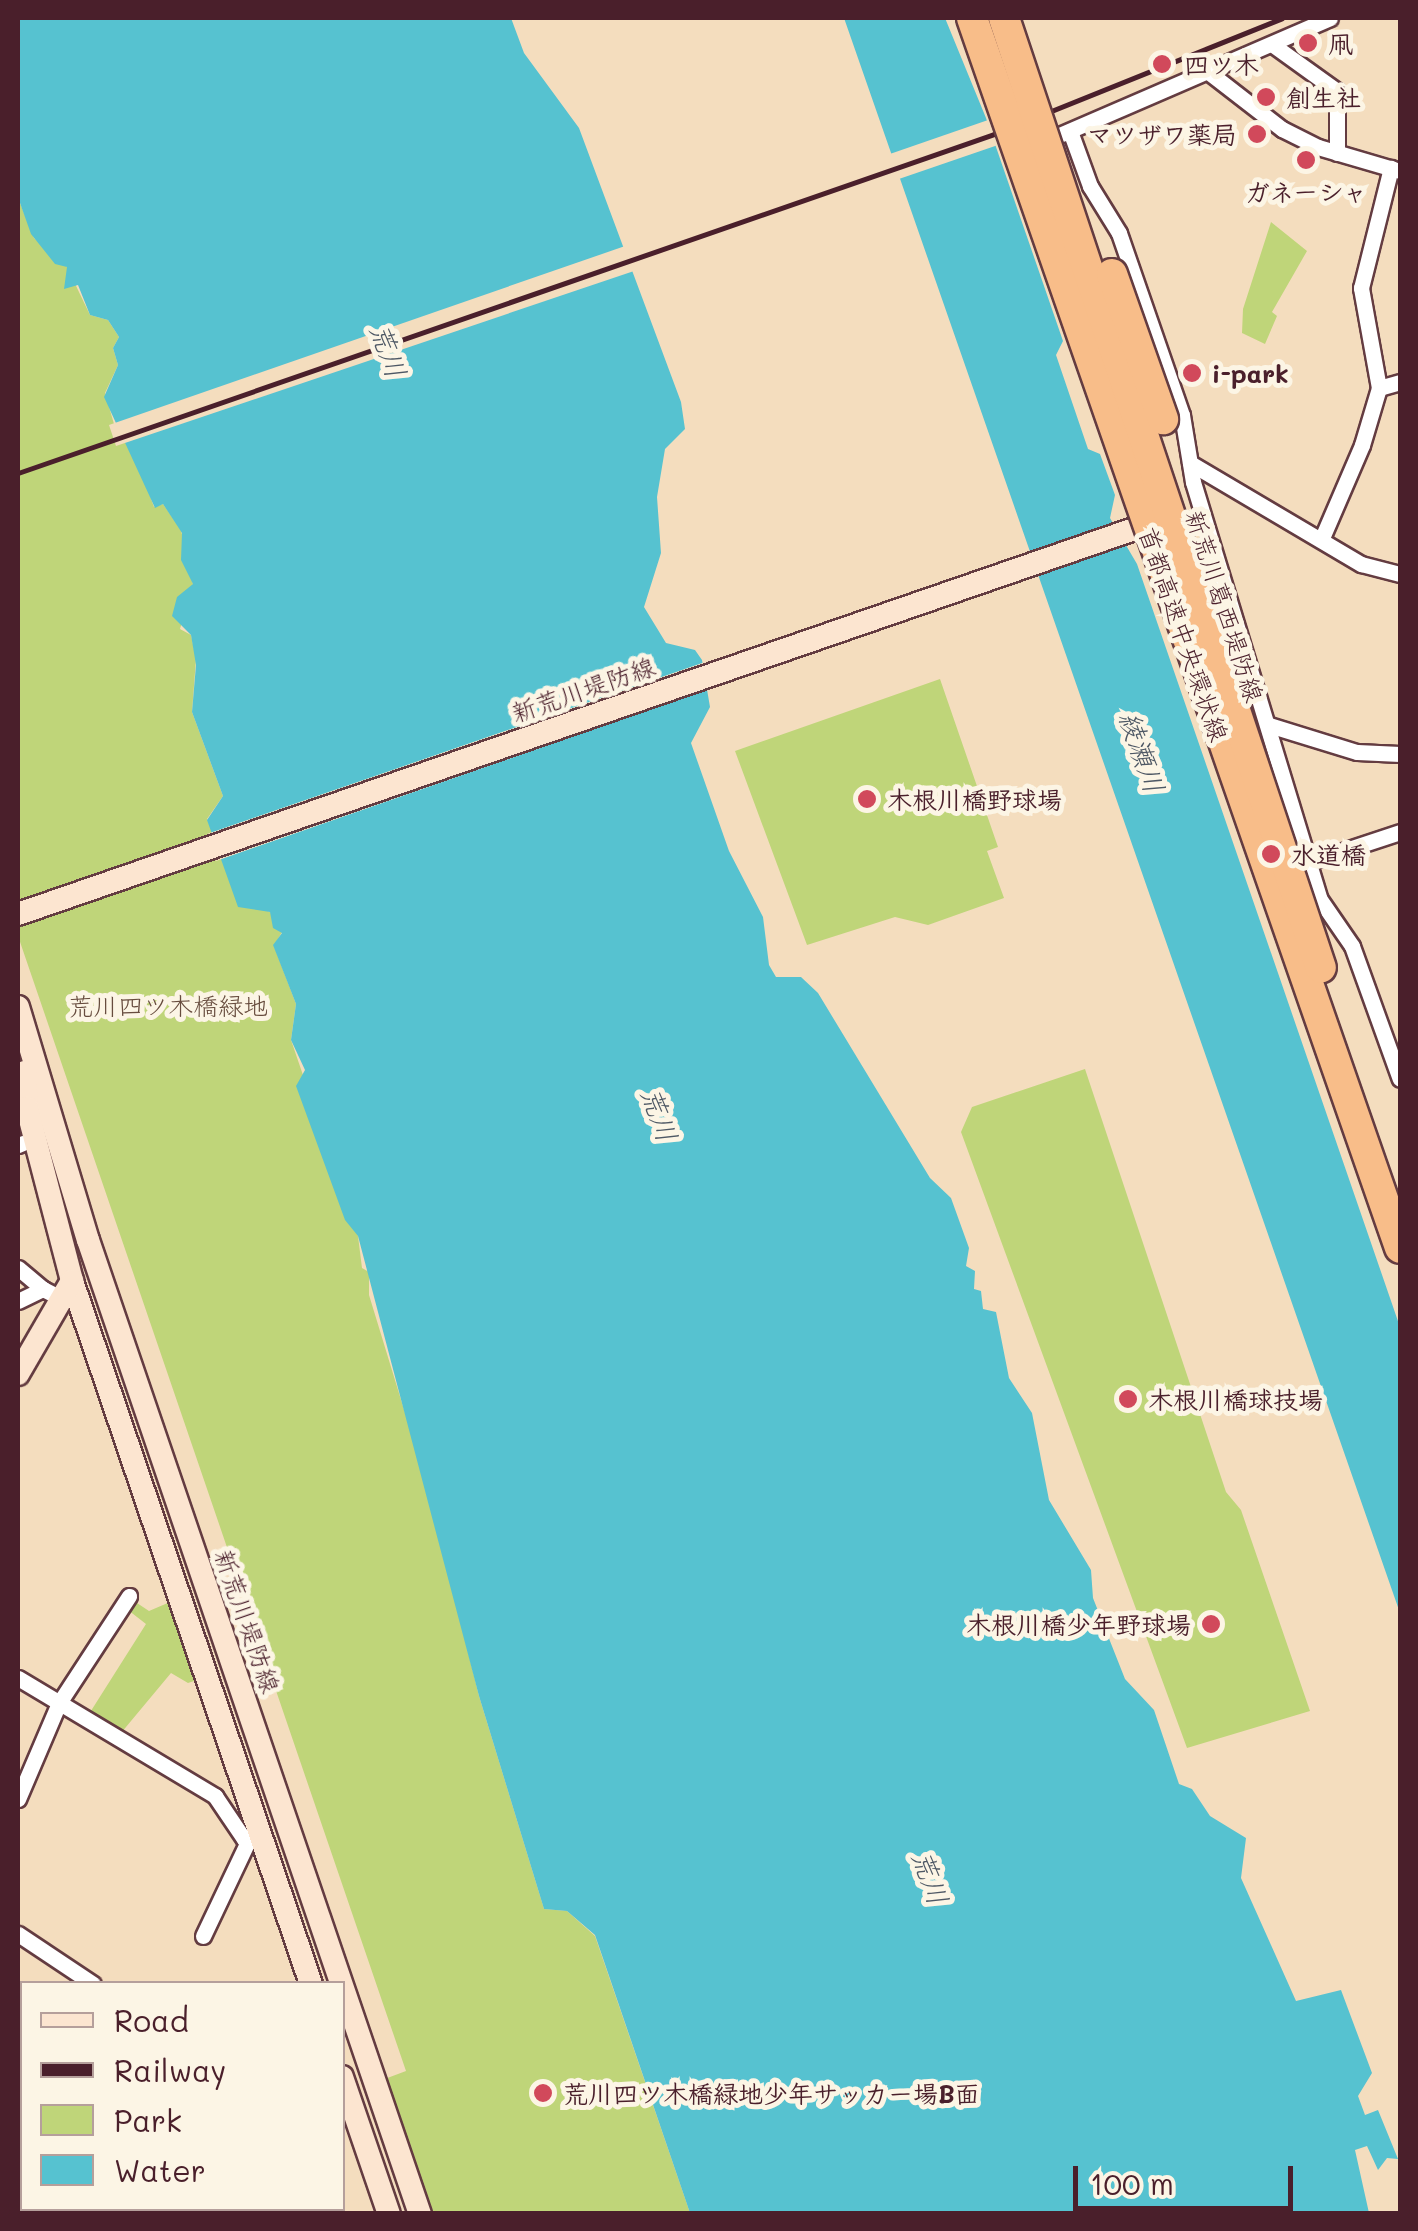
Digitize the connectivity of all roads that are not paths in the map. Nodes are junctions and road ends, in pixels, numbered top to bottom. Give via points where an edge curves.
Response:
1 (972, 18) edge
2 (987, 18) edge
3 (996, 18) edge
4 (1004, 18) edge
5 (1019, 18) edge
6 (1330, 18) edge
7 (1273, 45) junction
8 (1212, 74) junction
9 (1070, 131) junction
10 (1040, 142) junction
11 (1337, 154) junction
12 (1396, 169) edge
13 (1400, 382) edge
14 (1379, 388) junction
15 (1190, 463) junction
16 (1167, 518) junction
17 (1322, 538) junction
18 (1400, 574) edge
19 (1194, 657) junction
20 (1269, 726) junction
21 (1400, 754) edge
22 (1400, 832) edge
23 (1292, 865) junction
24 (18, 913) edge
25 (18, 1008) edge
26 (24, 1045) junction
27 (1400, 1080) edge
28 (19, 1138) edge
29 (1400, 1198) edge
30 (1400, 1212) edge
31 (1400, 1248) edge
32 (65, 1250) junction
33 (18, 1268) edge
34 (60, 1289) junction
35 (18, 1301) edge
36 (18, 1374) edge
37 (129, 1596) dead end
38 (18, 1678) edge
39 (59, 1703) junction
40 (18, 1799) edge
41 (254, 1837) junction
42 (18, 1934) edge
43 (203, 1936) dead end
44 (88, 1981) edge
45 (310, 1981) edge
46 (341, 1981) edge
47 (345, 1993) edge
48 (345, 2086) edge
49 (388, 2214) edge
50 (420, 2214) edge

1 - 19 highway, 首都高速中央環状線, bridge
2 - 19 highway, bridge
3 - 10 main road, 新荒川葛西堤防線
4 - 23 highway, 首都高速中央環状線, bridge
5 - 23 highway, bridge via 1139,338
6 - 7 street
7 - 8 street
7 - 11 street via 1337,91
8 - 9 street
8 - 11 street via 1282,129
9 - 10 street
9 - 15 street via 1090,186 1118,233 1182,415
10 - 16 main road, 新荒川葛西堤防線, bridge
11 - 12 street
12 - 14 street via 1362,288
13 - 14 street
14 - 17 street
15 - 17 street
15 - 20 street
16 - 23 main road, 新荒川葛西堤防線, bridge via 1234,724
16 - 24 main road, 新荒川堤防線
17 - 18 street via 1362,564
19 - 31 highway, 首都高速中央環状線, bridge
20 - 21 street via 1358,752
20 - 23 street
22 - 23 street
23 - 27 street via 1352,946
23 - 29 highway, 首都高速中央環状線, bridge
23 - 30 main road, 新荒川葛西堤防線
25 - 26 main road, 新荒川堤防線
26 - 32 main road, 新荒川堤防線 via 28,1108
26 - 46 main road, 新荒川堤防線
28 - 32 main road, 新荒川堤防線
32 - 34 main road, 新荒川堤防線
33 - 34 street
34 - 35 street
34 - 36 main road
34 - 41 main road, 新荒川堤防線
37 - 39 street
38 - 39 street
39 - 40 street
39 - 41 street via 215,1796
41 - 43 street
41 - 45 main road, 新荒川堤防線
42 - 44 street
47 - 50 main road, 新荒川堤防線
48 - 49 main road

